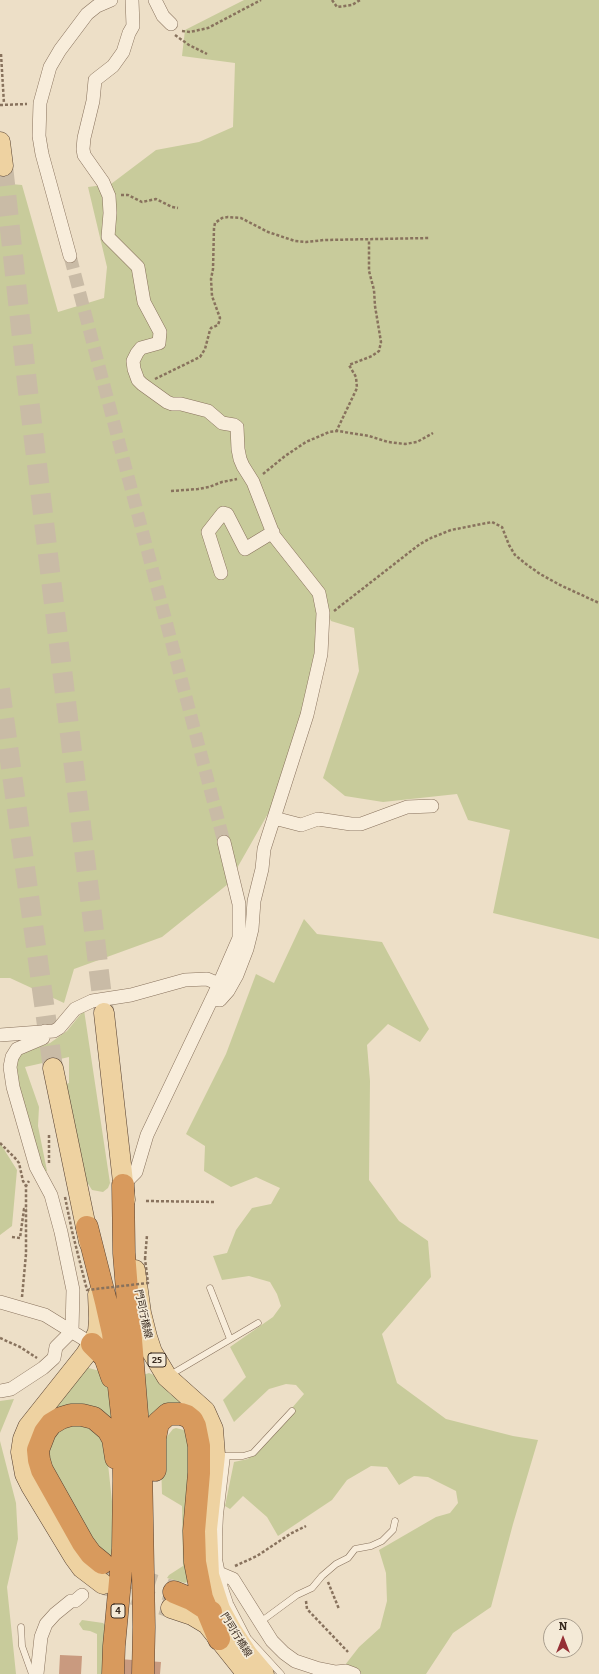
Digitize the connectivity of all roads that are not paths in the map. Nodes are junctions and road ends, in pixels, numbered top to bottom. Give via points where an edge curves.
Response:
1 (111, 0) edge
2 (132, 0) edge
3 (155, 0) edge
4 (171, 24) road end
5 (0, 142) edge
6 (3, 166) dead end
7 (70, 256) tunnel mouth
8 (273, 532) junction
9 (221, 574) dead end
10 (432, 806) dead end
11 (274, 818) junction
12 (224, 842) tunnel mouth
13 (219, 984) junction
14 (212, 998) junction
15 (104, 1013) tunnel mouth
16 (45, 1031) junction
17 (0, 1035) edge
18 (53, 1068) tunnel mouth
19 (123, 1185) junction
20 (87, 1227) junction
21 (210, 1288) dead end
22 (0, 1302) edge
23 (258, 1323) dead end
24 (72, 1330) junction
25 (230, 1339) junction
26 (92, 1344) junction
27 (167, 1377) junction
28 (0, 1391) edge
29 (292, 1411) dead end
30 (122, 1423) junction
31 (221, 1456) junction
32 (395, 1521) dead end
33 (123, 1549) junction
34 (102, 1563) tunnel mouth
35 (221, 1574) junction
36 (103, 1584) tunnel mouth
37 (82, 1596) dead end
38 (172, 1600) tunnel mouth
39 (203, 1605) junction
40 (259, 1623) junction
41 (21, 1627) dead end
42 (144, 1628) junction
43 (225, 1635) junction
44 (32, 1674) edge
45 (37, 1674) edge
46 (113, 1674) edge
47 (143, 1674) edge
48 (247, 1674) edge
49 (264, 1674) edge
50 (281, 1674) edge
51 (354, 1674) edge

1 - 7 street via 87,14 60,50 50,67 40,103 39,136 42,154
2 - 8 street via 133,26 122,52 113,66 95,80 83,145 84,155 103,182 109,196 108,237 138,268 144,302 160,332 159,343 141,348 133,361 134,369 138,380 167,402 208,411 222,423 237,427 240,459 253,482
3 - 4 street via 163,16
5 - 6 main road
8 - 9 street via 245,549 228,514 223,513 208,532
8 - 11 street via 319,594 323,613 318,670
10 - 11 street via 407,807 361,824 318,819 301,825
11 - 14 street via 264,849 247,950 228,991 220,1000
12 - 13 street via 236,887 240,923 239,938
13 - 14 street
13 - 16 street via 208,979 185,980 131,995 92,1001 75,1009 59,1028
14 - 19 street via 154,1121 136,1172
15 - 19 main road, 門司行橋線 / 25
16 - 17 street
16 - 24 street via 44,1038 17,1049 10,1067 13,1087 44,1170 74,1290
18 - 20 main road
19 - 27 main road, 門司行橋線 / 25 via 143,1319 152,1352
19 - 42 highway via 124,1254 141,1464
20 - 26 main road via 99,1307 98,1332
20 - 30 highway via 112,1333
21 - 25 lane
22 - 24 street via 45,1315
23 - 25 lane
24 - 26 street
24 - 28 street via 56,1347 54,1358 11,1389
25 - 27 lane
26 - 30 highway via 100,1351 108,1365
26 - 36 main road via 28,1427 21,1452 28,1480 70,1551 82,1568
27 - 31 main road, 門司行橋線 / 25 via 205,1411
29 - 31 lane via 253,1453 243,1456
30 - 33 highway
31 - 35 lane
31 - 39 main road, 門司行橋線 / 25 via 206,1529 207,1560
32 - 40 lane via 393,1530 382,1541 355,1549 312,1588 296,1596
33 - 34 highway via 118,1472 108,1430 94,1418 71,1415 61,1418 51,1424 45,1432 38,1450 39,1460 82,1543
33 - 46 highway, 4
35 - 40 street via 233,1579
35 - 50 lane via 230,1604 248,1638
37 - 45 street via 71,1601 46,1624 41,1637
38 - 39 highway via 191,1599
39 - 42 highway via 193,1546 199,1473 197,1434 192,1420 187,1416 168,1414 158,1423 156,1429 156,1525
39 - 43 highway
40 - 51 street via 272,1641 295,1661 316,1668
41 - 44 lane via 22,1646
42 - 47 highway
43 - 48 main road, 門司行橋線
43 - 49 main road, 門司行橋線 via 248,1655

